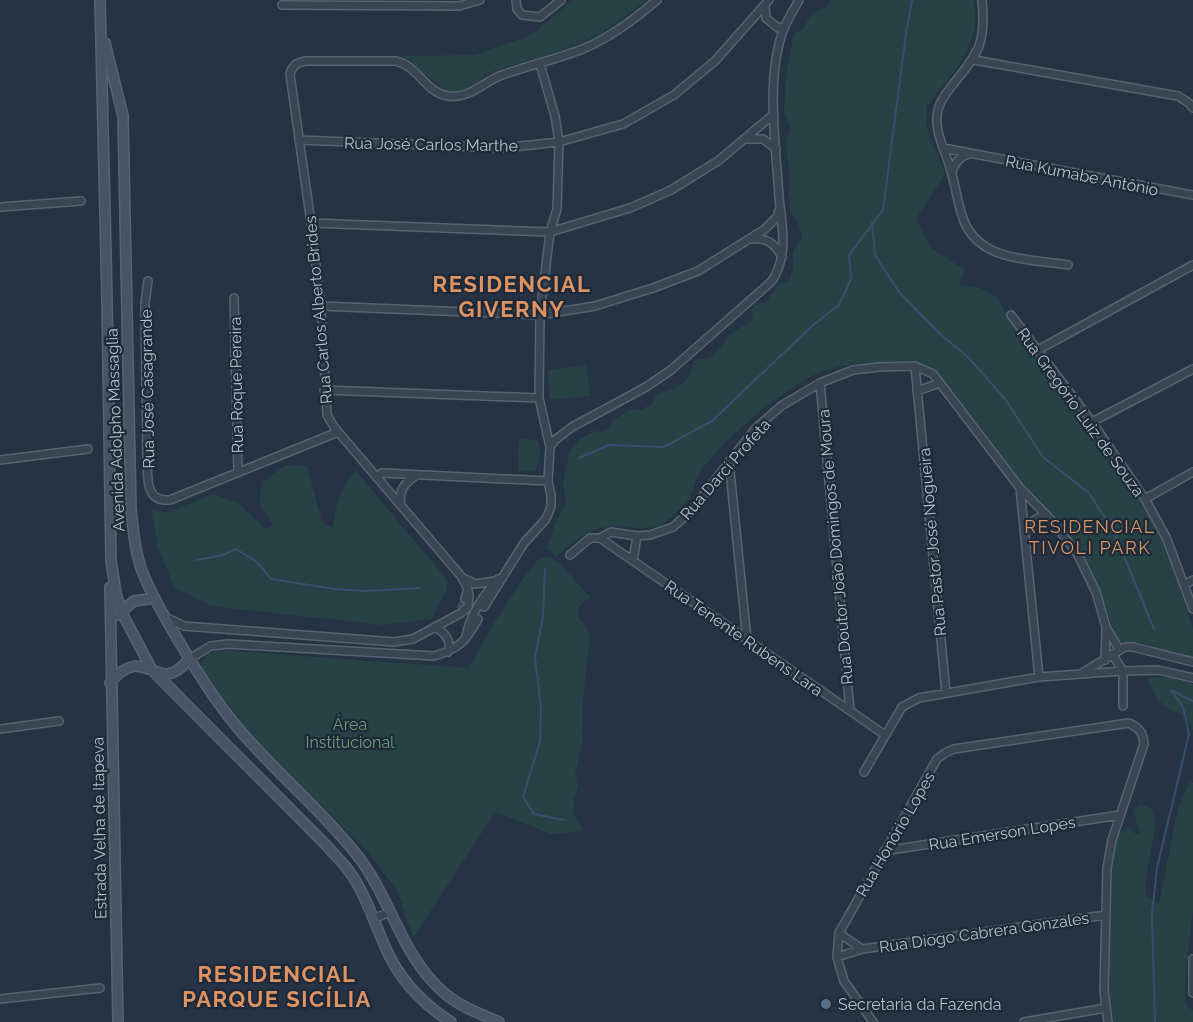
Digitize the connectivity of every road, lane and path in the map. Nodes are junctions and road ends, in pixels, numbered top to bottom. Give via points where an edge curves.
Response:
1 (100, 0) edge
2 (480, 0) edge
3 (516, 0) edge
4 (561, 0) edge
5 (657, 0) edge
6 (982, 0) edge
7 (797, 1) edge
8 (767, 2) edge
9 (425, 3) edge
10 (282, 5) dead end
11 (784, 27) junction
12 (101, 28) junction
13 (974, 60) junction
14 (540, 64) junction
15 (1193, 108) edge
16 (774, 114) junction
17 (299, 140) junction
18 (745, 140) junction
19 (559, 142) junction
20 (943, 148) junction
21 (776, 149) junction
22 (972, 154) junction
23 (952, 173) junction
24 (1193, 195) edge
25 (81, 201) dead end
26 (0, 207) edge
27 (780, 207) junction
28 (311, 223) junction
29 (550, 232) junction
30 (750, 239) junction
31 (782, 257) junction
32 (1068, 265) dead end
33 (1193, 265) edge
34 (148, 281) dead end
35 (234, 298) dead end
36 (321, 306) junction
37 (540, 315) junction
38 (1011, 315) dead end
39 (1038, 350) junction
40 (915, 366) junction
41 (1193, 369) edge
42 (820, 383) junction
43 (940, 383) junction
44 (324, 390) junction
45 (917, 391) junction
46 (539, 398) junction
47 (1092, 422) junction
48 (338, 432) junction
49 (550, 447) junction
50 (88, 449) dead end
51 (0, 460) edge
52 (729, 461) junction
53 (238, 472) junction
54 (1193, 472) edge
55 (416, 476) junction
56 (376, 478) junction
57 (548, 481) junction
58 (1020, 488) junction
59 (1145, 499) junction
60 (401, 505) junction
61 (1045, 514) junction
62 (1024, 526) junction
63 (637, 536) junction
64 (600, 538) junction
65 (570, 555) dead end
66 (111, 561) junction
67 (633, 561) junction
68 (512, 563) junction
69 (461, 576) junction
70 (1193, 580) edge
71 (496, 581) junction
72 (1184, 585) junction
73 (467, 587) junction
74 (154, 598) junction
75 (465, 599) tunnel mouth
76 (484, 607) dead end
77 (459, 609) tunnel mouth
78 (1193, 609) edge
79 (121, 611) junction
80 (163, 615) junction
81 (452, 617) junction
82 (478, 619) dead end
83 (435, 627) junction
84 (1106, 627) junction
85 (110, 634) junction
86 (747, 640) junction
87 (465, 642) junction
88 (1116, 651) junction
89 (448, 652) junction
90 (189, 659) junction
91 (1106, 660) junction
92 (1193, 662) edge
93 (152, 670) junction
94 (1123, 671) junction
95 (1080, 674) junction
96 (1039, 677) junction
97 (1193, 678) edge
98 (111, 683) junction
99 (946, 693) junction
100 (1124, 706) dead end
101 (850, 710) junction
102 (59, 721) dead end
103 (0, 729) edge
104 (885, 735) junction
105 (864, 772) dead end
106 (1120, 815) junction
107 (884, 851) junction
108 (390, 912) junction
109 (1106, 915) junction
110 (373, 919) junction
111 (839, 933) junction
112 (862, 949) junction
113 (837, 957) junction
114 (1193, 959) edge
115 (100, 988) dead end
116 (1193, 993) edge
117 (0, 999) edge
118 (1106, 1008) junction
119 (118, 1022) edge
120 (451, 1022) edge
121 (499, 1022) edge
122 (873, 1022) edge
123 (1024, 1022) edge
124 (1108, 1022) edge

1 - 12 main road, Avenida Adolpho Massaglia
2 - 9 street via 459,6
3 - 4 street via 522,15 540,17
5 - 14 street via 587,47
6 - 13 street via 984,22
7 - 11 street
8 - 11 street, Rua José Carlos Marthe via 765,18 773,26
8 - 19 street, Rua José Carlos Marthe via 715,61 674,94 623,124
9 - 10 street
11 - 16 street via 777,54
12 - 66 main road, Avenida Adolpho Massaglia
12 - 74 main road, Avenida Adolpho Massaglia via 123,116 131,508 134,539
13 - 15 street via 1178,96
13 - 20 street via 938,109 936,121
14 - 17 street, Rua Carlos Alberto Brides via 488,82 471,94 447,96 437,92 409,66 396,61 296,64 290,74
14 - 19 street
16 - 18 street
16 - 21 street
17 - 19 street, Rua José Carlos Marthe via 502,148
17 - 28 street, Rua Carlos Alberto Brides
18 - 21 street via 763,139
18 - 29 street via 671,190 630,208
19 - 29 street via 557,209
20 - 22 street, Rua Kumabe Antônio
20 - 23 street
21 - 27 street
22 - 23 street via 959,159
22 - 24 street, Rua Kumabe Antônio
23 - 32 street via 964,222 982,245 997,254
25 - 26 street
27 - 30 street via 772,223
27 - 31 street
28 - 29 street
28 - 36 street, Rua Carlos Alberto Brides
29 - 37 street
30 - 31 street via 769,241
30 - 37 street via 698,271 653,288 595,306
31 - 49 street via 772,281 671,370 572,427
33 - 39 street
34 - 53 street, Rua José Casagrande via 147,461 154,496 170,500
35 - 53 street, Rua Roque Pereira
36 - 37 street
36 - 44 street, Rua Carlos Alberto Brides
37 - 46 street
38 - 39 street, Rua Gregório Luiz de Souza
39 - 47 street, Rua Gregório Luiz de Souza
40 - 42 street, Rua Darci Profeta via 853,370
40 - 43 street via 933,374
40 - 45 street, Rua Pastor José Nogueira
41 - 47 street
42 - 52 street, Rua Darci Profeta via 781,406 755,429
42 - 101 street, Rua Doutor João Domingos de Moura
43 - 45 street
43 - 58 street
44 - 46 street
44 - 48 street, Rua Carlos Alberto Brides via 327,415
45 - 99 street, Rua Pastor José Nogueira
46 - 49 street
47 - 59 street, Rua Gregório Luiz de Souza
48 - 53 street
48 - 56 street, Rua Carlos Alberto Brides
49 - 57 street
50 - 51 street
52 - 63 street, Rua Darci Profeta via 690,512 673,527
52 - 86 street
54 - 59 street
55 - 56 street via 382,473
55 - 57 street
55 - 60 street via 402,488
56 - 60 street, Rua Carlos Alberto Brides
57 - 68 street via 551,507 546,519
58 - 61 street
58 - 62 street
59 - 72 street, Rua Gregório Luiz de Souza via 1166,537
60 - 69 street, Rua Carlos Alberto Brides
61 - 62 street
61 - 84 street via 1078,555 1096,592
62 - 96 street
63 - 64 street, Rua Darci Profeta via 611,532
63 - 67 street
64 - 65 street, Rua Darci Profeta via 590,538
64 - 67 street, Rua Tenente Rubens Lara
66 - 79 main road, Avenida Adolpho Massaglia
66 - 85 main road, Estrada Velha de Itapeva
67 - 86 street, Rua Tenente Rubens Lara
68 - 71 street
68 - 76 street
69 - 71 street via 475,584
69 - 73 street, Rua Carlos Alberto Brides
70 - 72 street
71 - 87 street via 475,610
72 - 78 street, Rua Gregório Luiz de Souza
73 - 75 street
73 - 81 street via 468,607
74 - 79 main road via 138,599
74 - 80 main road, Avenida Adolpho Massaglia
77 - 81 street
79 - 85 main road
79 - 93 main road, Avenida Adolpho Massaglia
80 - 83 street via 184,627 394,642 413,639
80 - 90 main road, Avenida Adolpho Massaglia
81 - 83 street
82 - 87 street
83 - 89 street via 449,639
84 - 88 street
84 - 91 street
85 - 98 main road, Estrada Velha de Itapeva
86 - 101 street, Rua Tenente Rubens Lara
87 - 89 street
88 - 91 street
88 - 92 street via 1133,647
88 - 94 street
89 - 90 street via 418,656 228,644 211,646
90 - 93 main road via 172,674
90 - 108 main road, Avenida Adolpho Massaglia via 240,731 363,862
91 - 95 street
93 - 98 main road via 140,665 126,668
93 - 110 main road, Avenida Adolpho Massaglia via 341,862
94 - 95 street
94 - 97 street via 1158,670
94 - 100 street
95 - 96 street
96 - 99 street
98 - 119 main road, Estrada Velha de Itapeva
99 - 104 street via 919,698 902,707
101 - 104 street, Rua Tenente Rubens Lara
102 - 103 street
104 - 105 street
106 - 107 street, Rua Emerson Lopes
106 - 107 street, Rua Honório Lopes via 1144,744 1139,728 1129,723 945,753 937,759
106 - 109 street via 1107,868
107 - 111 street, Rua Honório Lopes
108 - 110 street
108 - 121 main road, Avenida Adolpho Massaglia via 413,958 445,993 470,1010
109 - 112 street, Rua Diogo Cabrera Gonzales
109 - 118 street
110 - 120 main road, Avenida Adolpho Massaglia via 406,983
111 - 112 street, Rua Diogo Cabrera Gonzales
111 - 113 street, Rua Honório Lopes
112 - 113 street, Rua Diogo Cabrera Gonzales
113 - 122 street via 844,981
114 - 116 street
115 - 117 street
118 - 123 street
118 - 124 street

